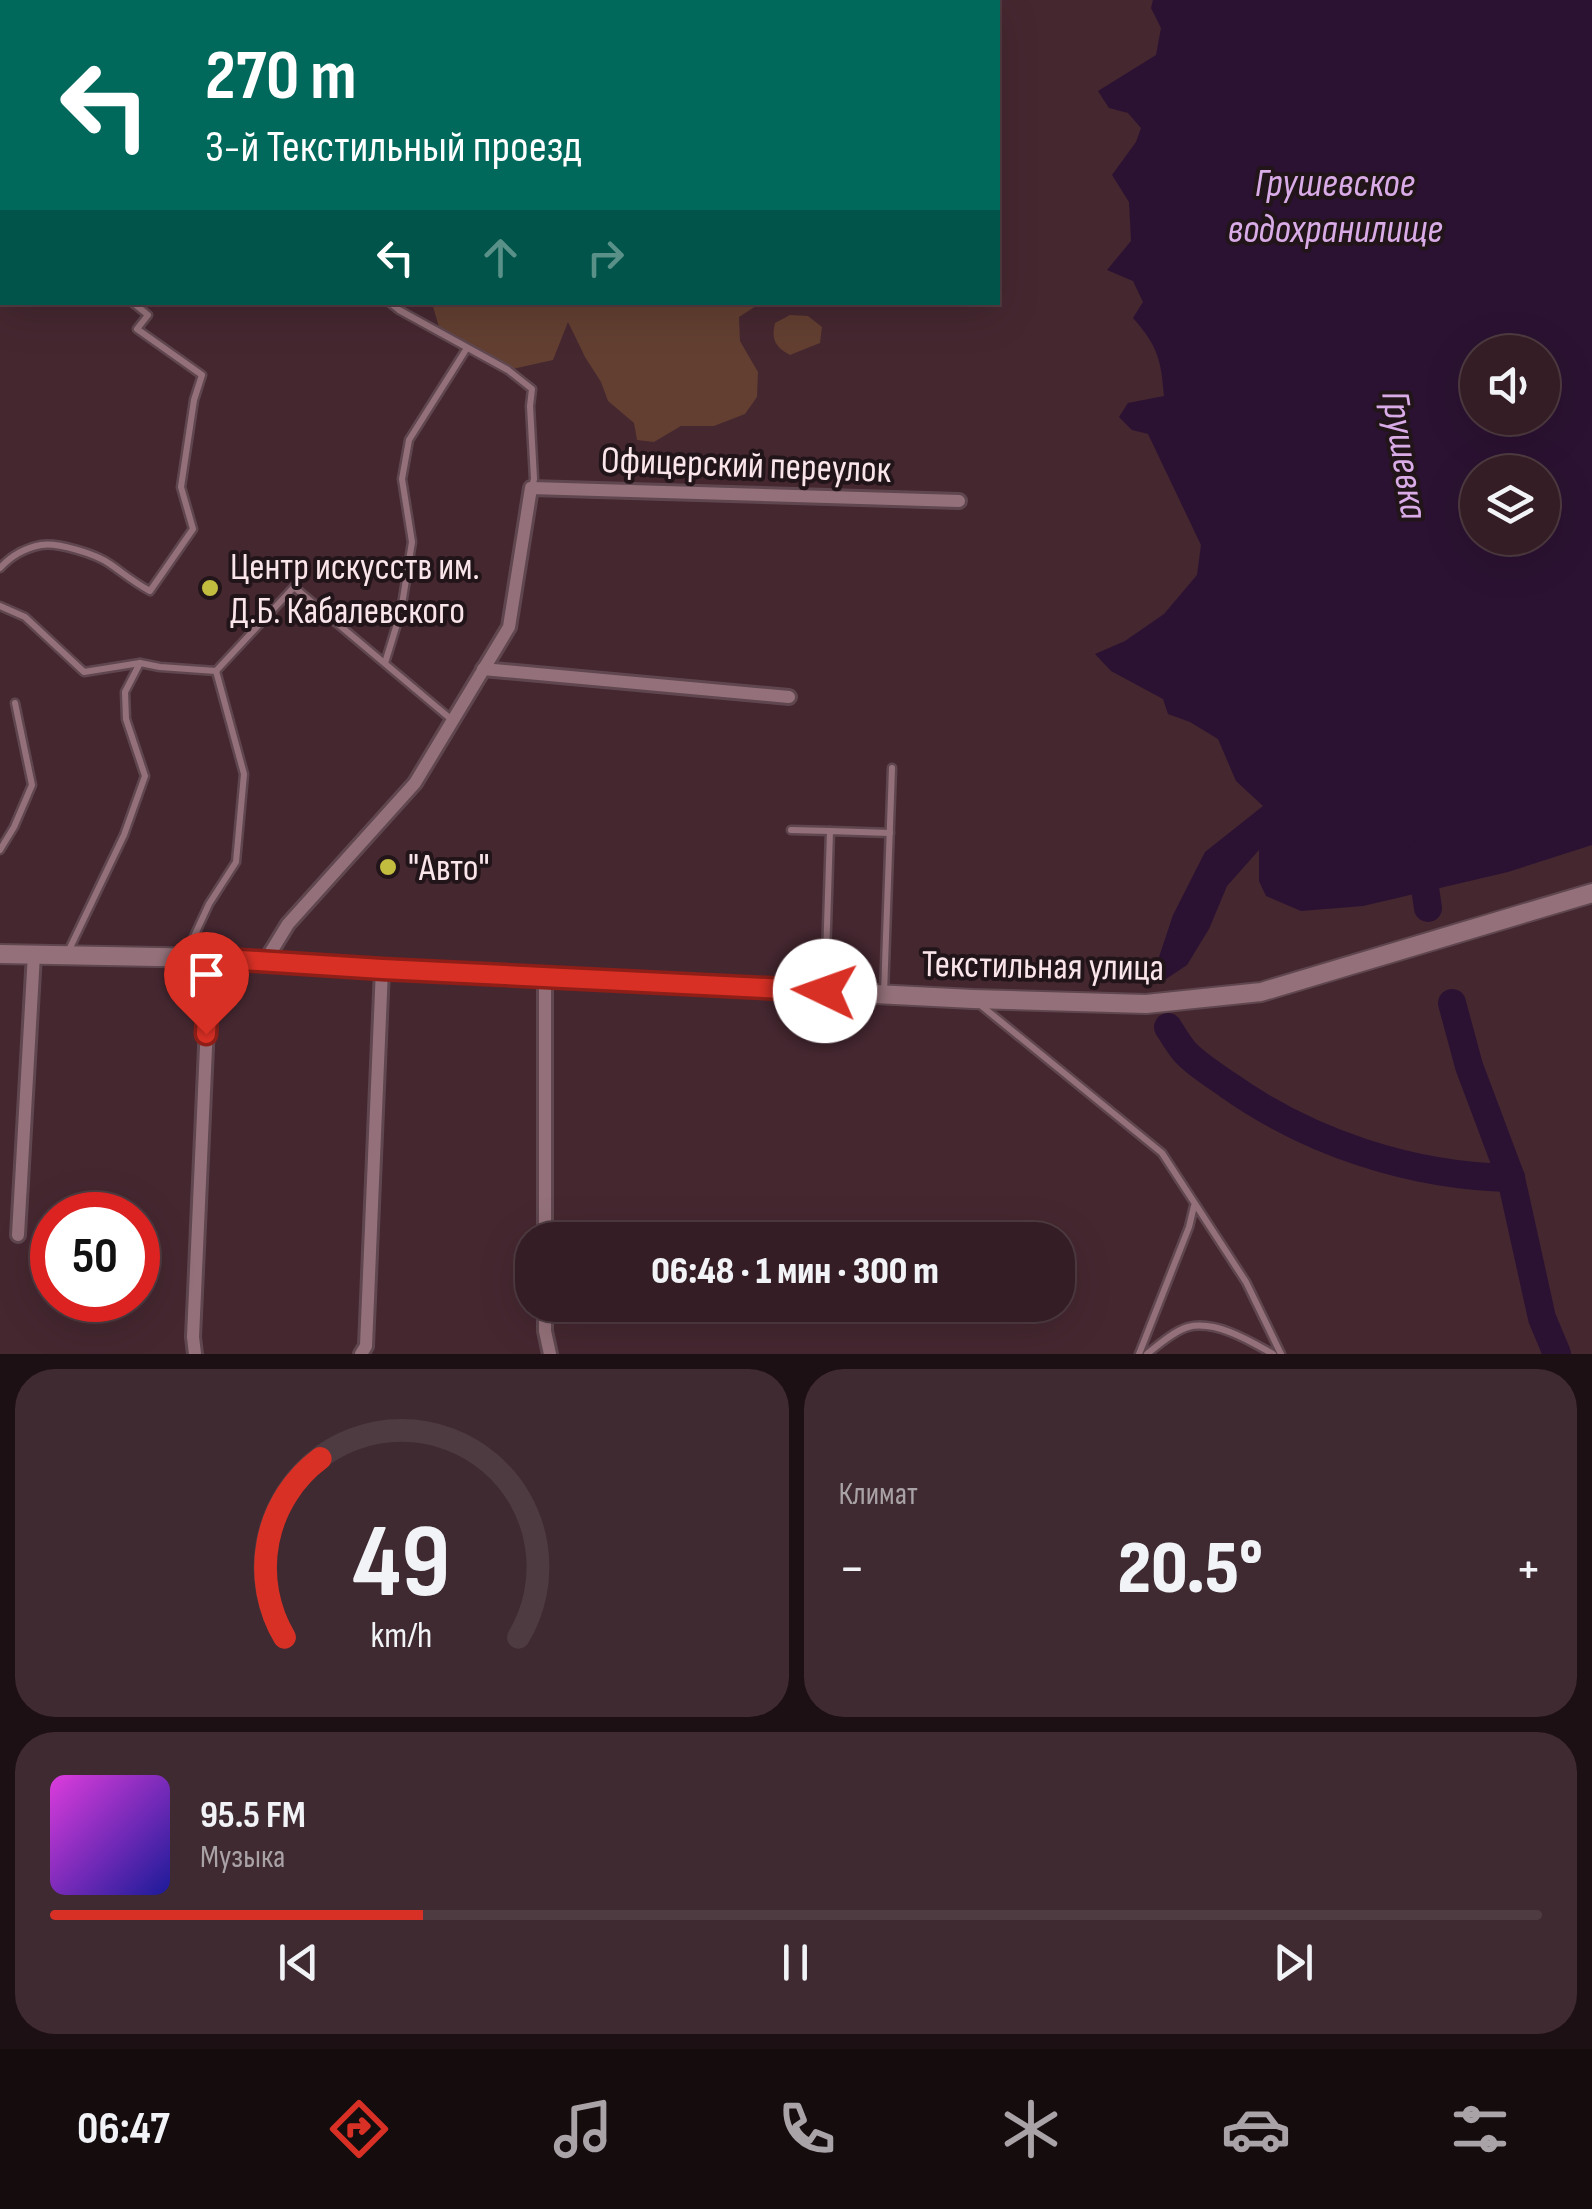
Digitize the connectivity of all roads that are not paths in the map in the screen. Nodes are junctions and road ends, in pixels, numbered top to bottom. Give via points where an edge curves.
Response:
1 (136, 305) edge
2 (392, 305) edge
3 (467, 348) junction
4 (532, 488) junction
5 (959, 500) dead end
6 (0, 568) edge
7 (0, 606) edge
8 (140, 663) junction
9 (385, 663) junction
10 (483, 669) junction
11 (216, 671) junction
12 (789, 697) dead end
13 (15, 703) dead end
14 (452, 720) junction
15 (892, 768) dead end
16 (791, 830) dead end
17 (830, 832) junction
18 (890, 834) junction
19 (0, 850) edge
20 (1592, 893) edge
21 (0, 954) edge
22 (34, 954) junction
23 (66, 956) junction
24 (184, 957) junction
25 (210, 958) junction
26 (266, 960) junction
27 (382, 969) junction
28 (545, 977) junction
29 (825, 991) junction
30 (884, 994) junction
31 (973, 999) junction
32 (1195, 1204) junction
33 (545, 1222) edge
34 (18, 1235) dead end
35 (545, 1322) edge
36 (195, 1354) edge
37 (360, 1354) edge
38 (550, 1354) edge
39 (1139, 1354) edge
40 (1147, 1354) edge
41 (1273, 1354) edge
42 (1282, 1354) edge

1 - 6 lane via 148,315 136,329 202,375 181,487 193,528 150,591 107,562 58,546 26,550
2 - 3 lane
3 - 4 lane via 532,390
3 - 9 lane via 410,440 402,479 412,542
4 - 5 street, Офицерский переулок
4 - 10 street via 509,628
7 - 8 lane via 26,617 84,672
8 - 11 lane
8 - 23 lane via 125,692 126,719 145,776
9 - 11 lane via 294,587
9 - 14 lane
10 - 12 street
10 - 14 street
11 - 24 lane via 244,774 236,862
13 - 19 lane via 32,785
14 - 26 street via 415,783 288,924
15 - 18 lane
16 - 17 lane
17 - 18 lane
17 - 29 lane
18 - 30 lane
20 - 31 main road, Текстильная улица via 1261,992 1146,1004
21 - 22 main road, Текстильная улица
22 - 23 main road, Текстильная улица
22 - 34 street
23 - 24 main road, Текстильная улица
24 - 25 main road, Текстильная улица
25 - 26 main road, Текстильная улица
25 - 36 street
26 - 27 main road, Текстильная улица
27 - 28 main road, Текстильная улица
27 - 37 street via 366,1346
28 - 29 main road, Текстильная улица
28 - 33 street
29 - 30 main road, Текстильная улица
30 - 31 main road, Текстильная улица
31 - 32 lane via 1162,1153
32 - 39 lane
32 - 42 lane
35 - 38 street
40 - 41 lane via 1188,1327 1214,1327

